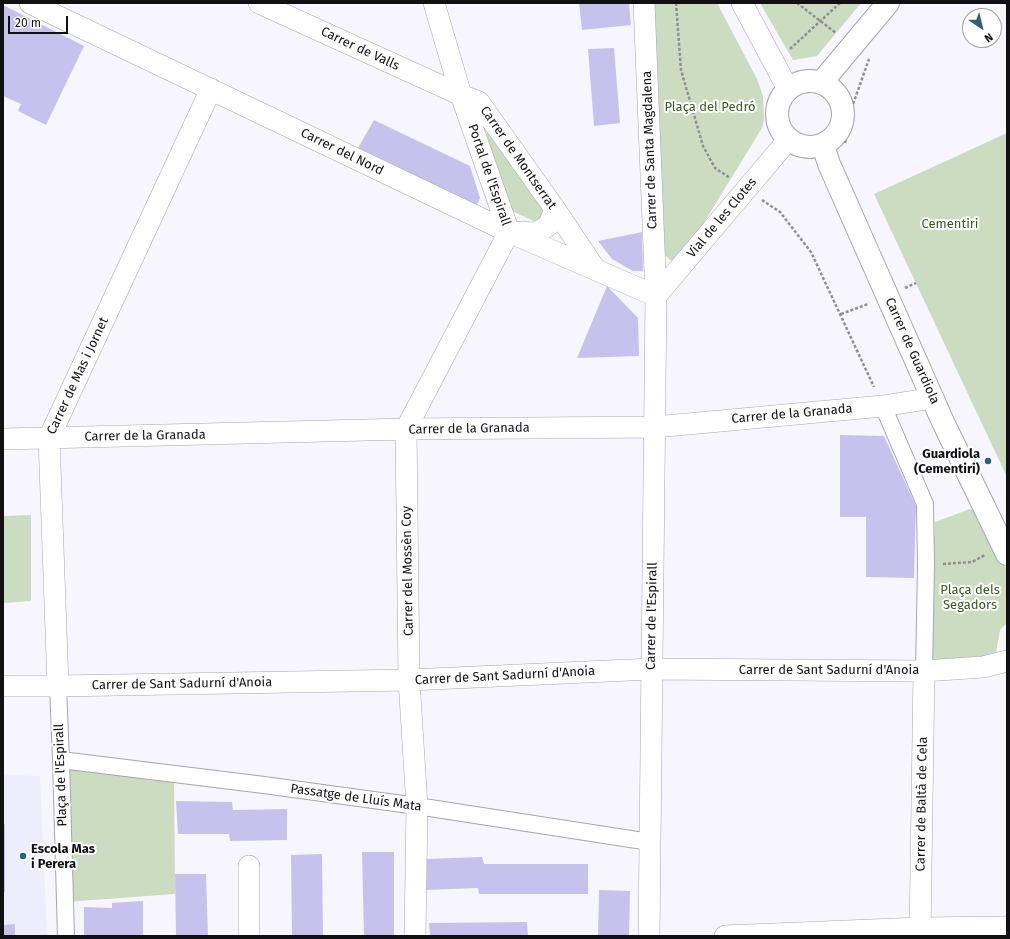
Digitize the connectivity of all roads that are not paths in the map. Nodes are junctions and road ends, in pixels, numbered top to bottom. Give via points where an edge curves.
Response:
1 (30, 3) edge
2 (259, 3) edge
3 (434, 3) edge
4 (644, 3) edge
5 (742, 3) edge
6 (888, 3) edge
7 (821, 83) junction
8 (211, 89) junction
9 (788, 89) junction
10 (461, 95) junction
11 (788, 140) junction
12 (826, 154) junction
13 (555, 209) junction
14 (509, 232) junction
15 (595, 269) junction
16 (656, 296) junction
17 (933, 398) junction
18 (892, 404) junction
19 (655, 427) junction
20 (406, 430) junction
21 (49, 438) junction
22 (3, 439) edge
23 (1005, 550) edge
24 (1007, 661) edge
25 (652, 669) junction
26 (924, 671) junction
27 (409, 680) junction
28 (3, 686) edge
29 (58, 686) junction
30 (61, 760) junction
31 (417, 806) junction
32 (650, 842) junction
33 (249, 866) dead end
34 (1007, 927) edge
35 (920, 932) edge
36 (66, 936) edge
37 (249, 936) edge
38 (414, 936) edge
39 (649, 936) edge
40 (725, 936) edge

1 - 8 street, Carrer del Nord
2 - 10 street, Carrer de Valls
3 - 10 street
4 - 16 street, Carrer de Santa Magdalena
5 - 9 street
6 - 7 street via 861,51
7 - 9 street via 798,83
7 - 12 street via 831,88 842,107 839,129
8 - 14 street, Carrer del Nord
8 - 21 street, Carrer de Mas i Jornet
9 - 11 street via 777,108 777,120
10 - 13 street, Carrer de Montserrat via 479,102
10 - 14 street, Portal de l'Espirall
11 - 12 street via 796,145 814,147
11 - 16 street, Vial de les Clotes
12 - 17 street, Carrer de Guardiola
13 - 14 street via 549,225 536,233
13 - 15 street, Carrer de Montserrat
14 - 15 street, Carrer del Nord
14 - 20 street, Carrer del Mossèn Coy
15 - 16 street, Carrer del Nord
16 - 19 street, Carrer de l'Espirall
17 - 18 street, Carrer de la Granada
17 - 23 street, Carrer de Guardiola
18 - 19 street, Carrer de la Granada
18 - 26 street via 925,504
19 - 20 street, Carrer de la Granada
19 - 25 street, Carrer de l'Espirall
20 - 21 street, Carrer de la Granada
20 - 27 street, Carrer del Mossèn Coy
21 - 22 street, Carrer de la Granada
21 - 29 street, Carrer de Mas i Jornet
24 - 26 street, Carrer de Sant Sadurní d'Anoia via 983,667
25 - 26 street, Carrer de Sant Sadurní d'Anoia
25 - 27 street, Carrer de Sant Sadurní d'Anoia
25 - 32 street, Carrer de l'Espirall
26 - 35 street, Carrer de Baltà de Cela
27 - 29 street, Carrer de Sant Sadurní d'Anoia
27 - 31 street, Carrer del Mossèn Coy
28 - 29 street, Carrer de Sant Sadurní d'Anoia
29 - 30 street, Plaça de l'Espirall
30 - 31 street, Passatge de Lluís Mata
30 - 36 street, Plaça de l'Espirall
31 - 32 street, Passatge de Lluís Mata
31 - 38 street, Carrer del Mossèn Coy
32 - 39 street, Carrer de l'Espirall
33 - 37 street
34 - 35 street
35 - 40 street

